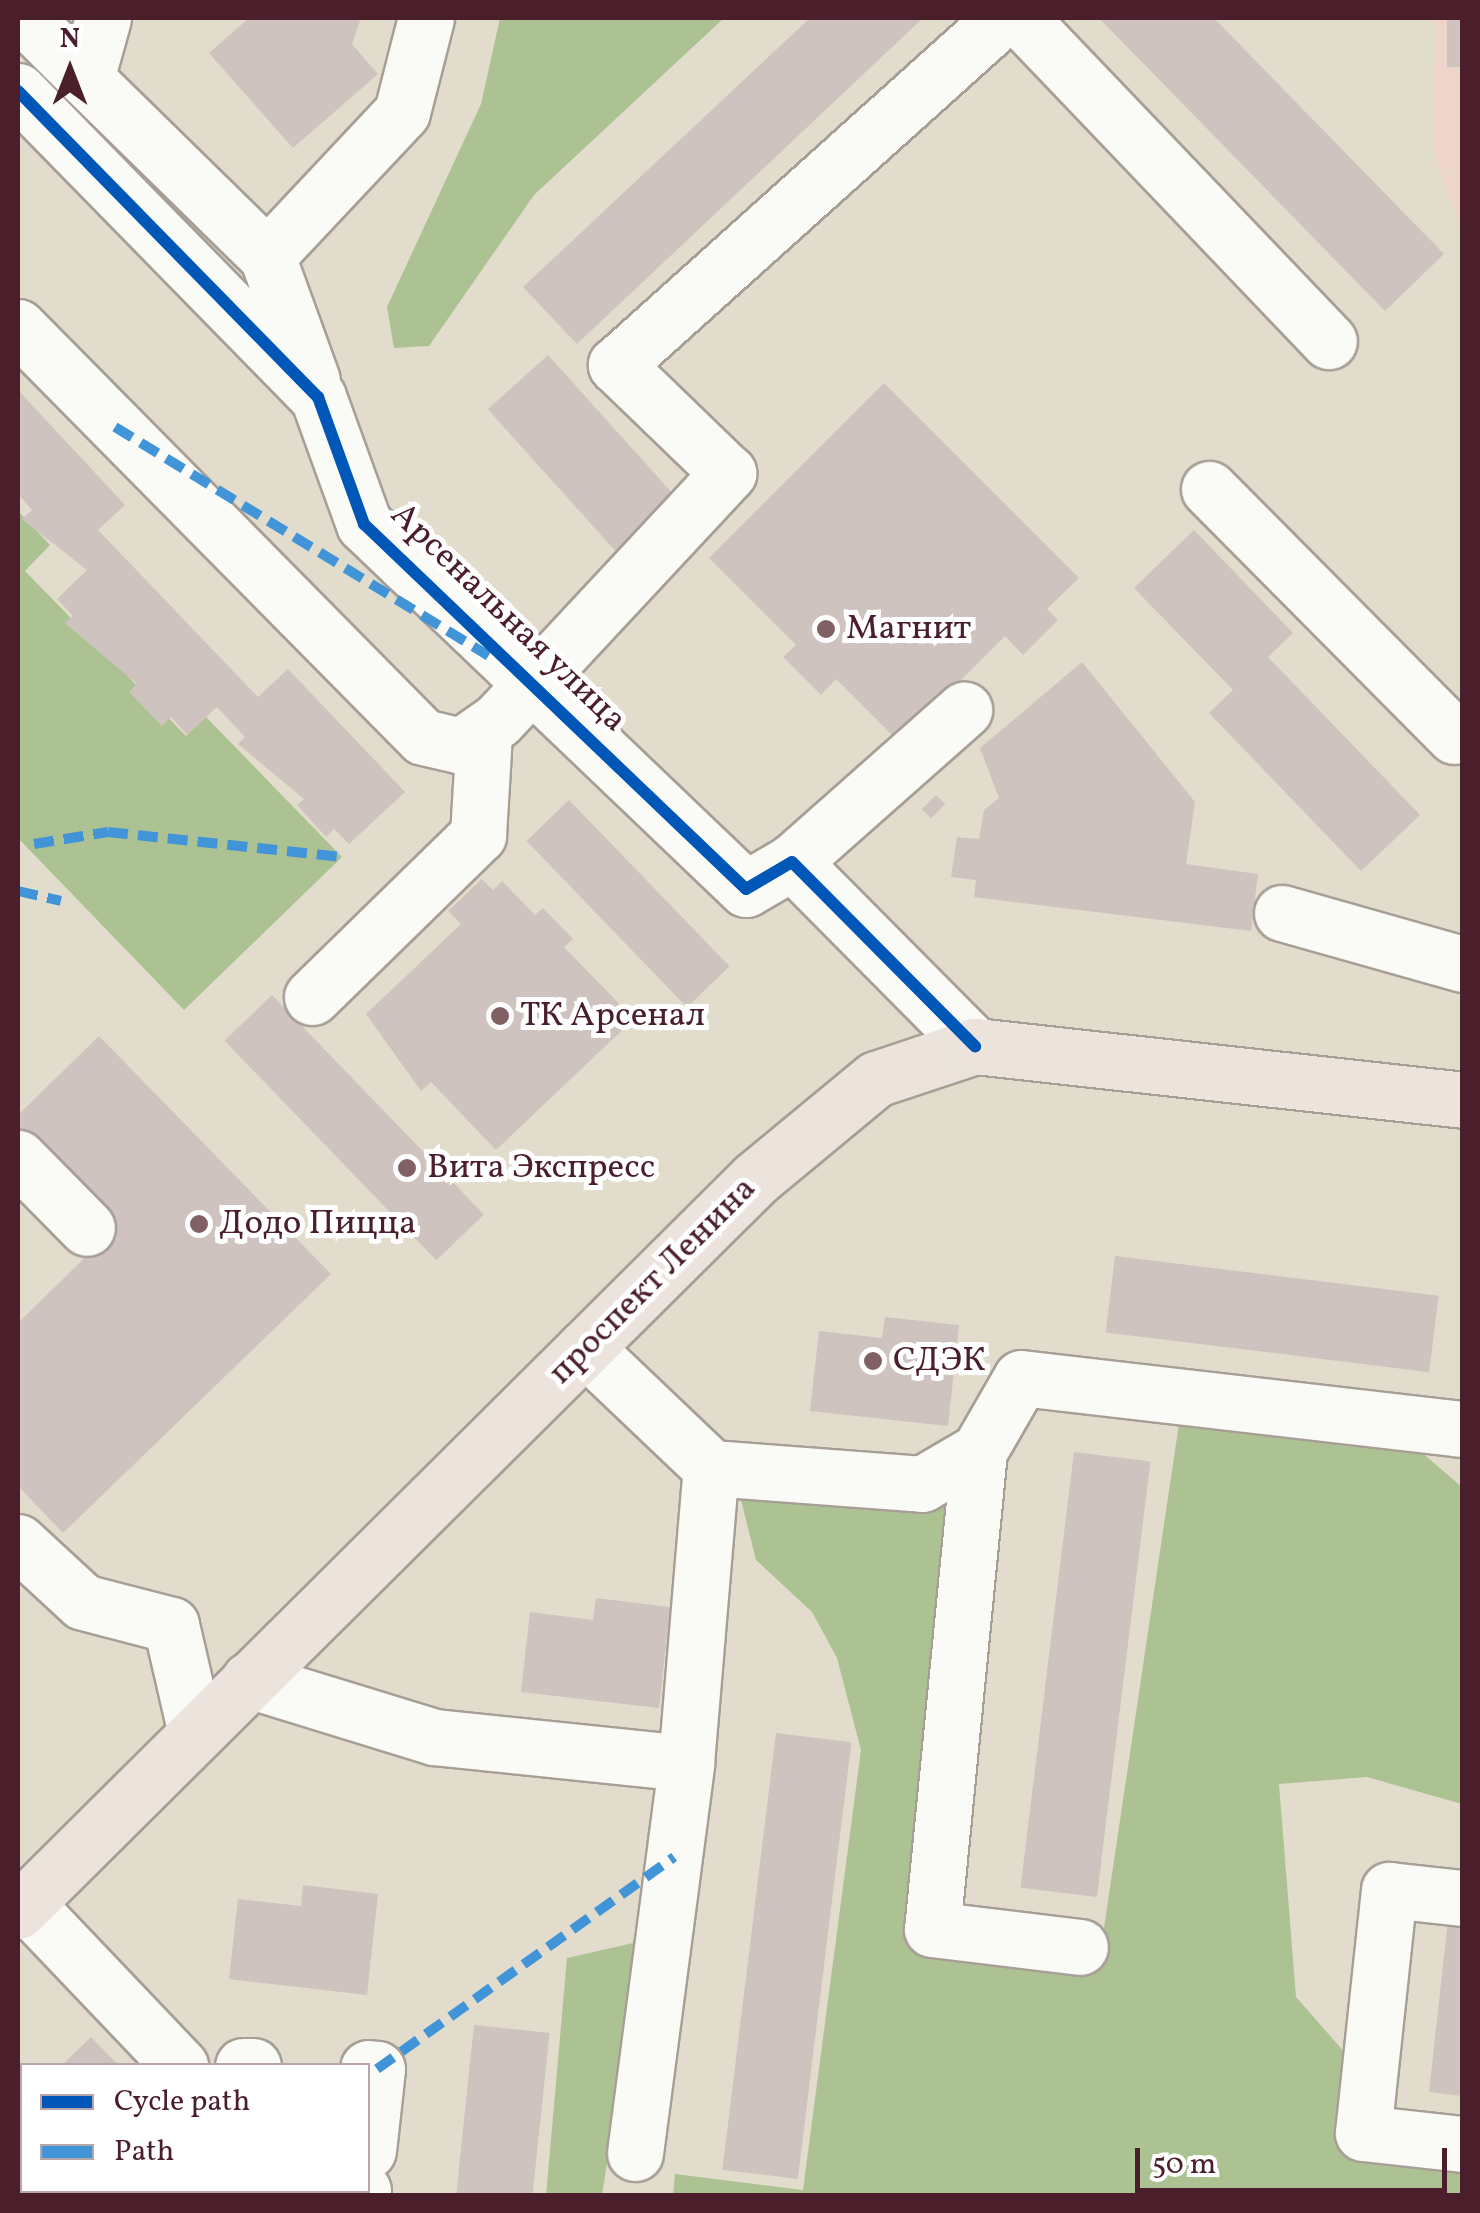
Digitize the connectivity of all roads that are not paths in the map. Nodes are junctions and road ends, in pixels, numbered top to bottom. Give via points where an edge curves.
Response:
1 (25, 18) edge
2 (103, 18) edge
3 (426, 18) edge
4 (1002, 18) edge
5 (1020, 18) edge
6 (86, 78) junction
7 (18, 91) edge
8 (267, 256) junction
9 (18, 327) edge
10 (1328, 342) dead end
11 (318, 397) junction
12 (1209, 488) dead end
13 (532, 680) junction
14 (964, 710) dead end
15 (484, 733) junction
16 (1460, 736) edge
17 (792, 862) junction
18 (1275, 905) dead end
19 (1462, 964) edge
20 (312, 997) dead end
21 (975, 1046) junction
22 (1462, 1100) edge
23 (18, 1158) edge
24 (87, 1228) dead end
25 (585, 1348) junction
26 (1462, 1429) edge
27 (979, 1451) junction
28 (711, 1468) junction
29 (18, 1542) edge
30 (249, 1680) junction
31 (196, 1732) junction
32 (686, 1762) junction
33 (1462, 1898) edge
34 (21, 1907) edge
35 (1080, 1948) dead end
36 (177, 2063) edge
37 (370, 2068) edge
38 (370, 2133) edge
39 (1462, 2144) edge
40 (635, 2153) dead end

1 - 6 street
2 - 6 street
3 - 8 street via 402,112
4 - 13 street via 616,365 728,472
5 - 10 street
6 - 8 street
7 - 11 street, Арсенальная улица
8 - 11 street
9 - 15 street via 422,737 460,746
11 - 13 street, Арсенальная улица via 364,524
12 - 16 street
13 - 15 street
13 - 17 street, Арсенальная улица via 746,889
14 - 17 street
15 - 20 street via 478,835
17 - 21 street
18 - 19 street
21 - 22 main road, проспект Ленина
21 - 25 main road, проспект Ленина via 876,1079 755,1179
23 - 24 street
25 - 28 street
25 - 30 main road, проспект Ленина
26 - 27 street via 1020,1378
27 - 28 street via 922,1484
27 - 35 street via 932,1928
28 - 32 street
29 - 31 street via 83,1602 171,1624
30 - 31 main road, проспект Ленина
30 - 32 street via 434,1737
31 - 34 main road, проспект Ленина
32 - 40 street
33 - 39 street via 1389,1890 1363,2133
34 - 36 street
37 - 38 street via 377,2069

